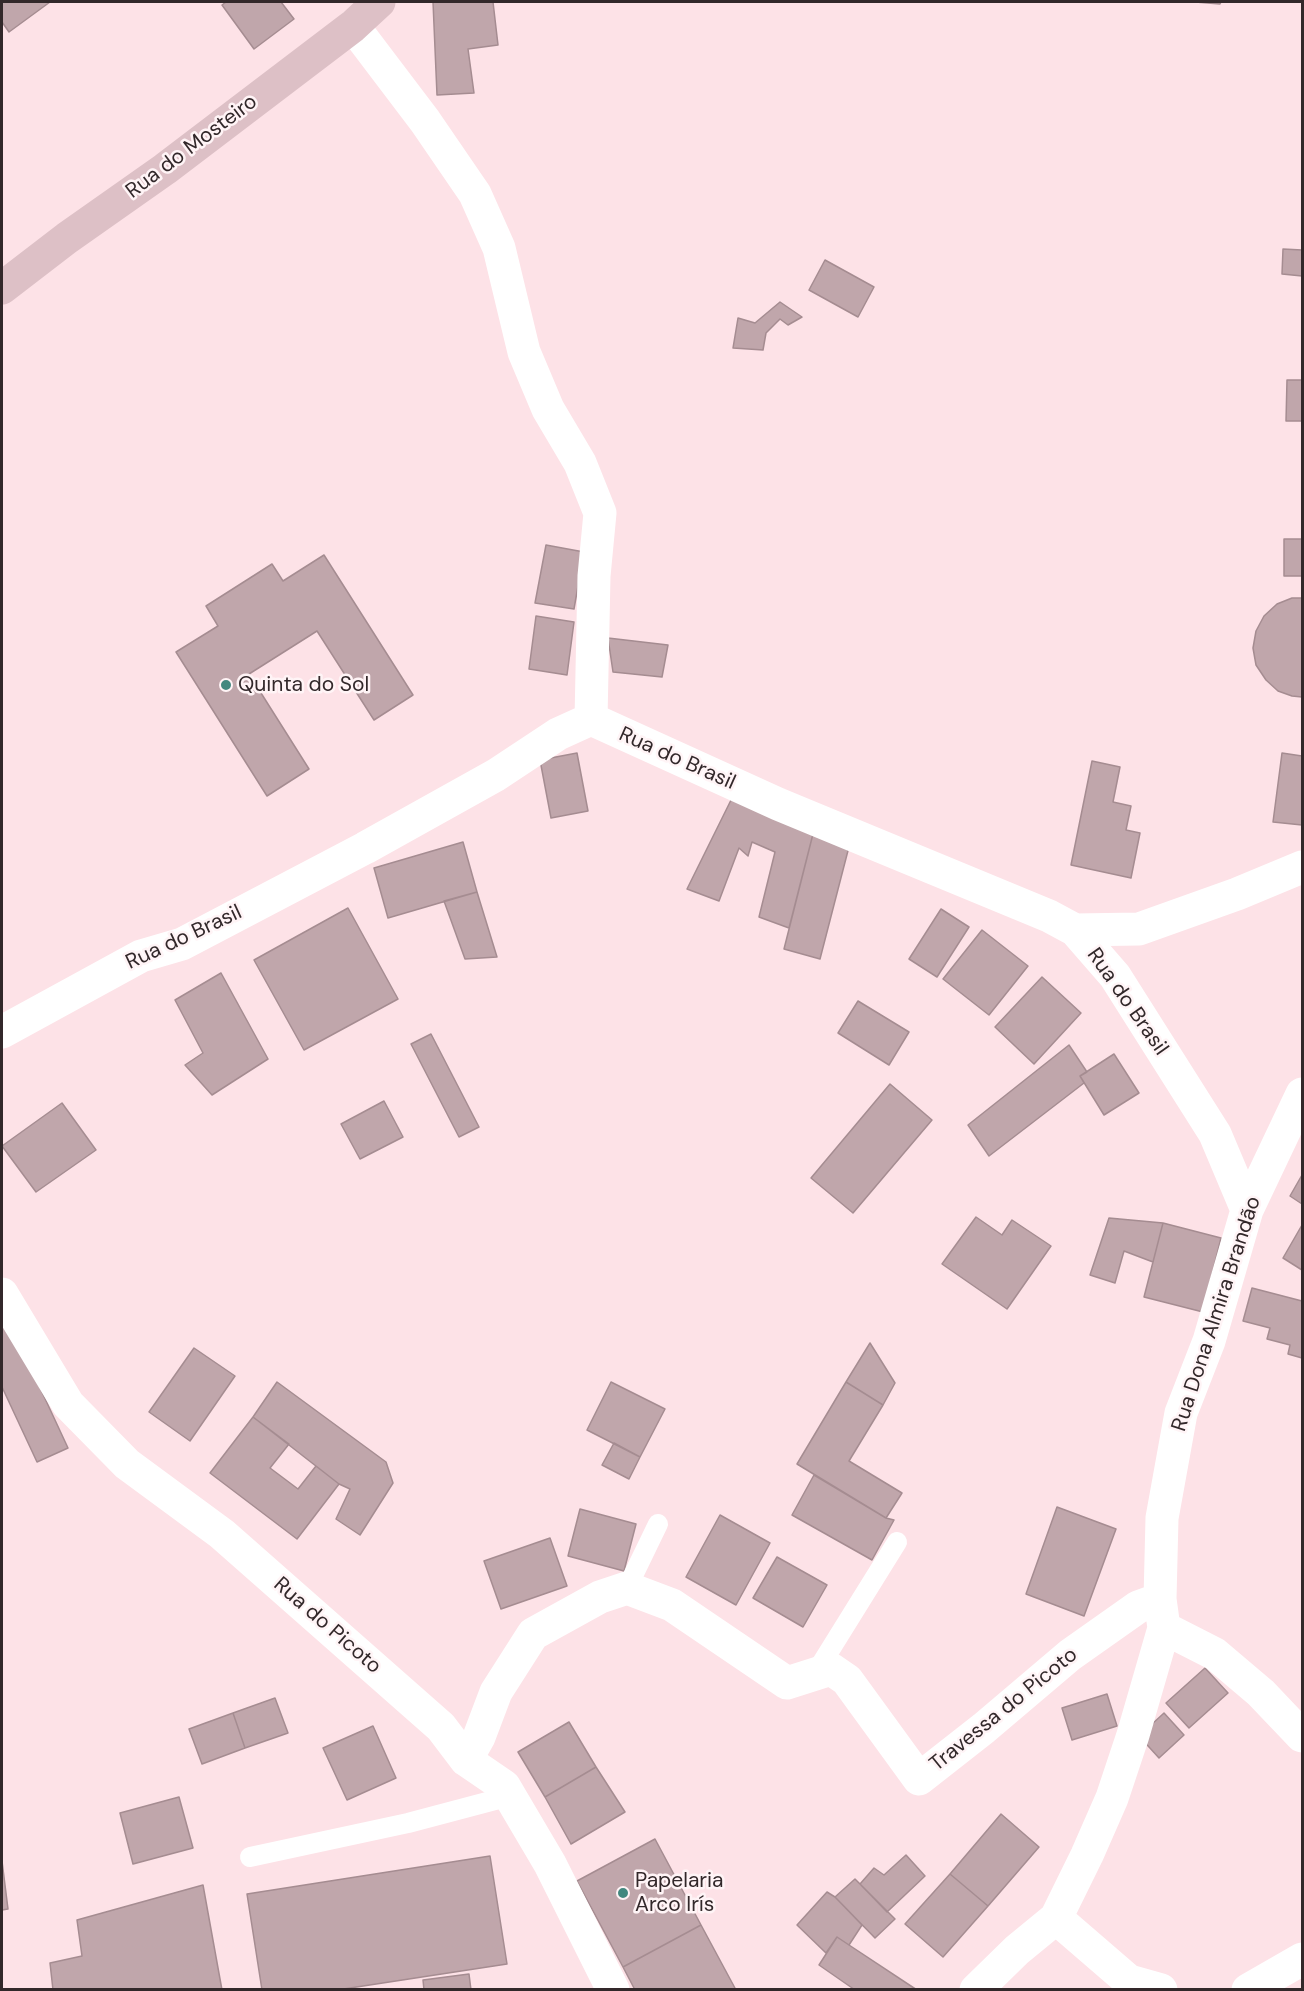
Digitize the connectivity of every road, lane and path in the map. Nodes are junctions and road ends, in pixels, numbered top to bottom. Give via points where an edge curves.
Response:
1 (379, 2) edge
2 (353, 26) junction
3 (2, 288) edge
4 (591, 719) junction
5 (1302, 867) edge
6 (1075, 930) junction
7 (2, 1032) edge
8 (1302, 1094) edge
9 (1248, 1210) junction
10 (2, 1294) edge
11 (658, 1524) dead end
12 (897, 1542) dead end
13 (627, 1588) junction
14 (1162, 1614) junction
15 (815, 1674) junction
16 (1302, 1736) edge
17 (465, 1760) junction
18 (510, 1796) junction
19 (250, 1857) dead end
20 (1056, 1918) junction
21 (1302, 1959) edge
22 (613, 1989) edge
23 (976, 1989) edge
24 (1161, 1989) edge
25 (1248, 1989) edge

1 - 2 main road, Rua do Mosteiro
2 - 3 main road, Rua do Mosteiro
2 - 4 street via 475,194 499,248 524,352 548,409 580,463 600,513 594,576
4 - 6 street, Rua do Brasil via 767,800
4 - 7 street, Rua do Brasil via 558,734 496,775 365,848 182,944 141,956
5 - 6 street via 1139,929
6 - 9 street, Rua do Brasil via 1115,976 1215,1134
8 - 9 street, Rua Dona Almira Brandão
9 - 14 street, Rua Dona Almira Brandão via 1209,1341 1181,1413 1162,1518
10 - 17 street, Rua do Picoto via 68,1404 127,1464 222,1533 441,1727
11 - 13 lane
12 - 15 lane
13 - 15 street, Travessa do Picoto via 672,1605 786,1683
13 - 17 street via 533,1634 496,1692 479,1737
14 - 15 street, Travessa do Picoto via 1138,1607 1070,1655 919,1779 847,1680 831,1669
14 - 16 street via 1261,1693
14 - 20 street, Rua Dona Almira Brandão via 1133,1736 1112,1798
17 - 18 street, Rua do Picoto via 504,1786
18 - 19 lane
18 - 22 street, Rua do Picoto via 550,1864
20 - 23 street, Rua Dona Almira Brandão
20 - 24 street via 1129,1981
21 - 25 street

